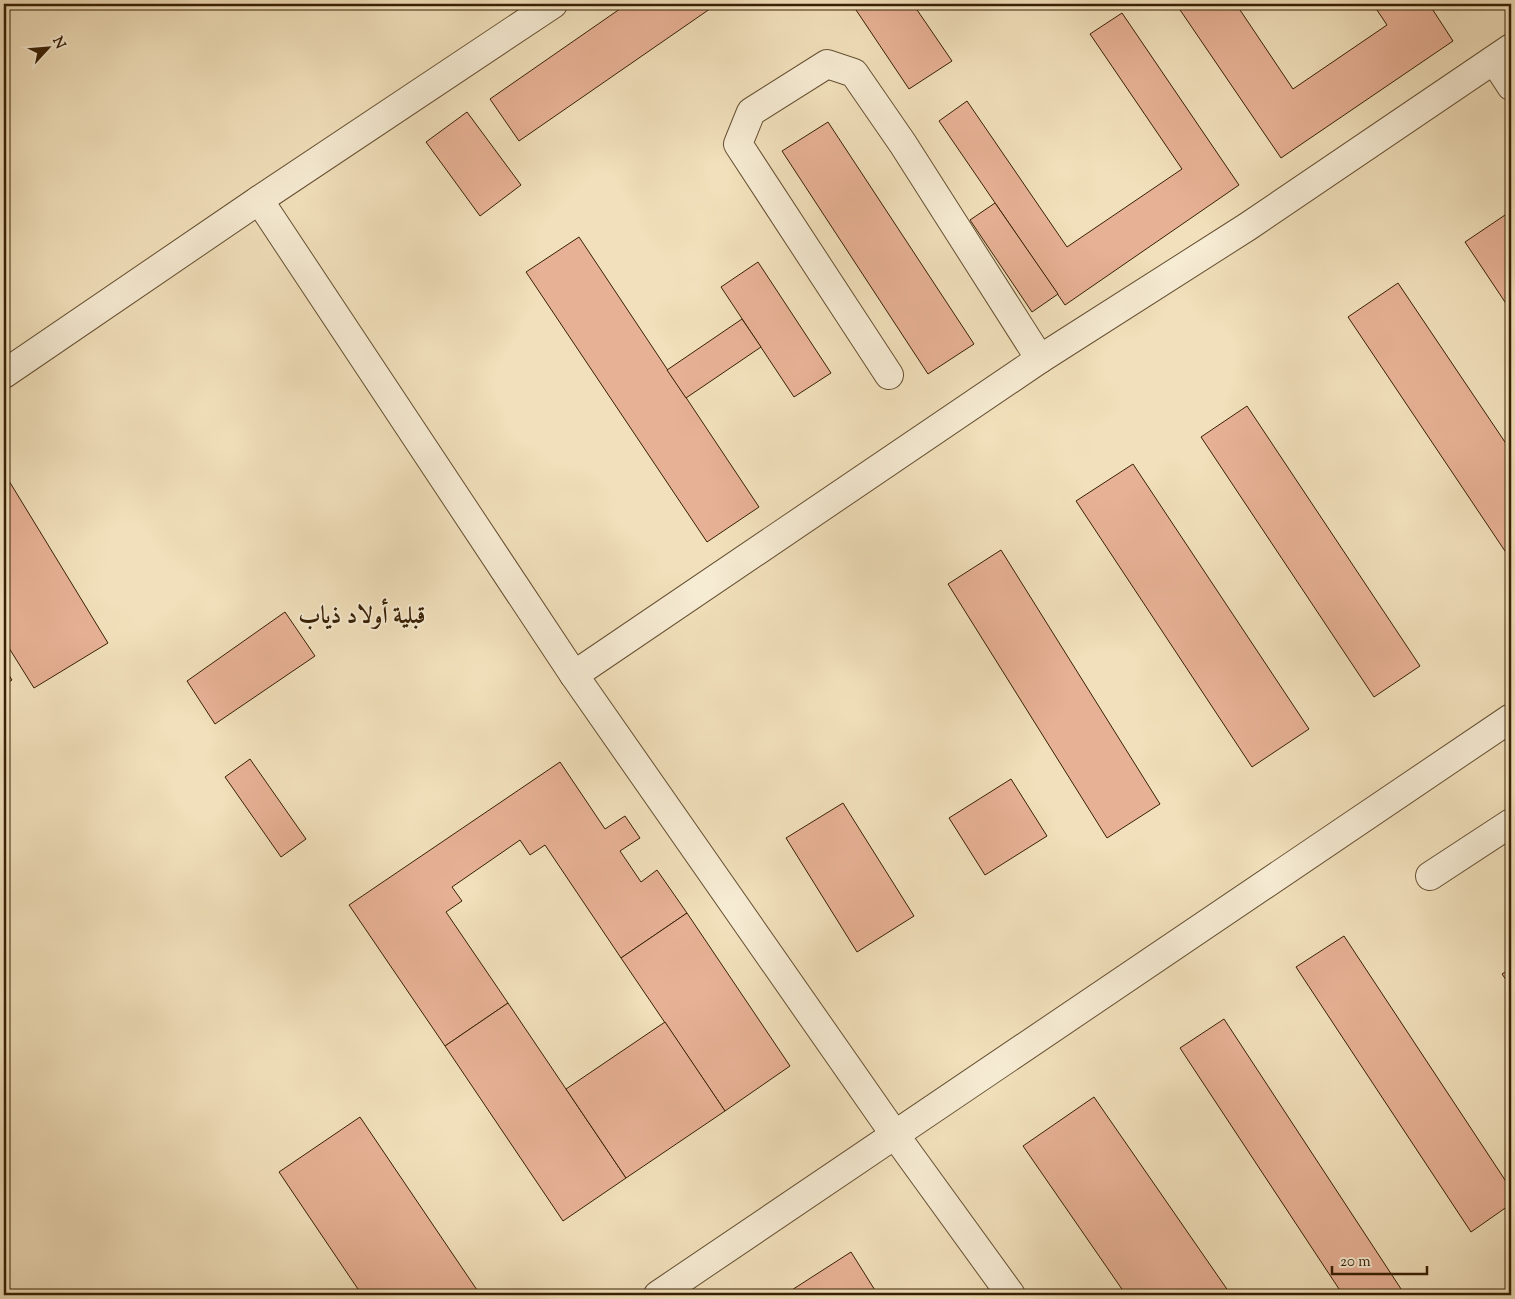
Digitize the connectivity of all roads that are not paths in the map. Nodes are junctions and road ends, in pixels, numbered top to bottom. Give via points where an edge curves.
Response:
1 (553, 4) edge
2 (1503, 54) edge
3 (1511, 86) edge
4 (259, 200) junction
5 (1040, 359) junction
6 (4, 374) edge
7 (889, 375) dead end
8 (574, 675) junction
9 (1511, 718) edge
10 (1511, 823) edge
11 (1430, 876) dead end
12 (895, 1135) junction
13 (658, 1295) edge
14 (1011, 1295) edge

1 - 4 street
2 - 3 street
2 - 5 street via 1247,227
4 - 6 street
4 - 8 street
5 - 7 street via 854,73 827,64 752,112 738,144
5 - 8 street
8 - 12 street
9 - 12 street
10 - 11 street
12 - 13 street
12 - 14 street

